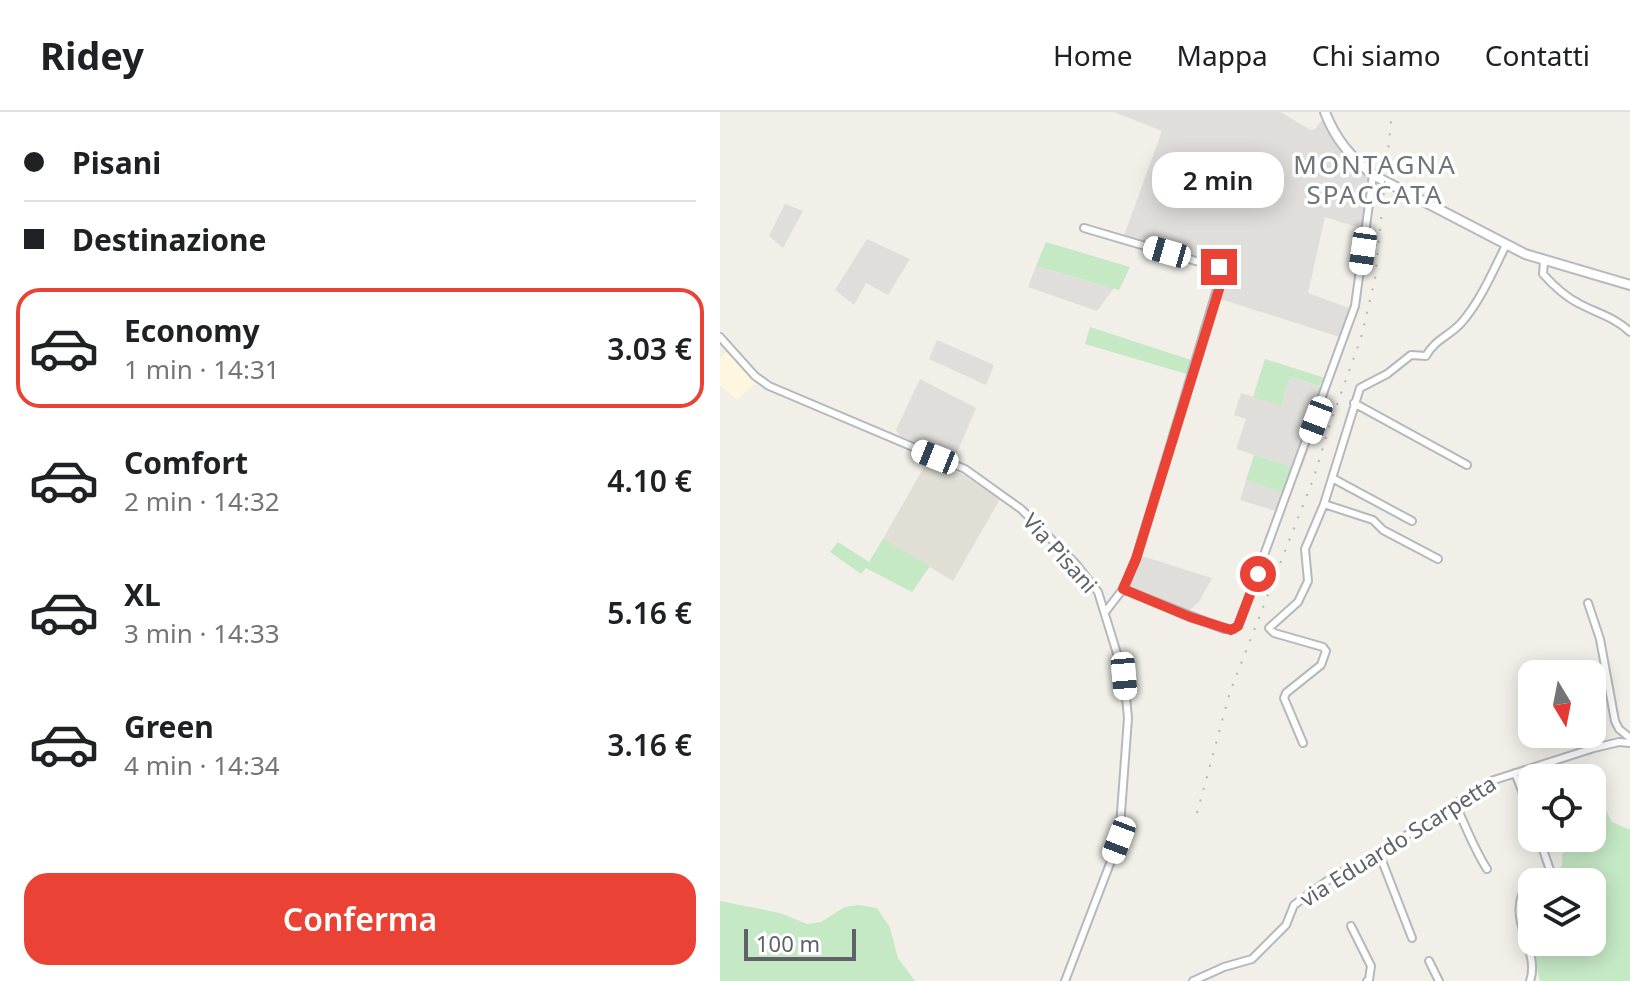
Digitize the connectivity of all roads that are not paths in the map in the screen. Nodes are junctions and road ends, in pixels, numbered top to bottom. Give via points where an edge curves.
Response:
1 (1325, 112) edge
2 (1373, 175) junction
3 (1084, 228) dead end
4 (1506, 245) junction
5 (1544, 261) junction
6 (1630, 285) edge
7 (1630, 332) edge
8 (720, 337) edge
9 (1354, 403) junction
10 (1467, 465) dead end
11 (1332, 478) junction
12 (1324, 504) junction
13 (1412, 521) dead end
14 (1438, 559) dead end
15 (1123, 589) junction
16 (1588, 603) dead end
17 (1106, 611) junction
18 (1630, 740) edge
19 (1303, 743) dead end
20 (1515, 773) junction
21 (1518, 781) edge
22 (1455, 803) junction
23 (1379, 853) junction
24 (1487, 869) dead end
25 (1351, 926) dead end
26 (1412, 938) dead end
27 (1529, 956) edge
28 (1429, 961) dead end
29 (1065, 981) edge
30 (1193, 981) edge
31 (1367, 981) edge
32 (1439, 981) edge
33 (1530, 981) edge

1 - 2 main road via 1339,140
2 - 4 main road
2 - 15 street via 1355,306 1238,626 1224,629
3 - 15 street via 1223,269
4 - 5 main road
4 - 9 street via 1463,322 1438,339 1426,356 1411,355 1360,388
5 - 6 main road
5 - 7 street via 1543,274 1553,286
8 - 17 street, Via Pisani via 769,386 965,469 996,490 1076,564
9 - 10 street
9 - 11 street
11 - 12 street
11 - 13 street
12 - 14 street via 1373,520
12 - 19 street via 1305,549 1308,581 1298,602 1269,628 1326,651 1321,665 1284,698
15 - 17 street
16 - 18 street via 1615,721
17 - 29 street, Via Pisani via 1124,676 1128,718 1119,840
18 - 20 street, via Eduardo Scarpetta
20 - 21 street
20 - 22 street, via Eduardo Scarpetta
22 - 23 street, via Eduardo Scarpetta
22 - 24 street
23 - 26 street
23 - 30 street, via Eduardo Scarpetta via 1338,873 1294,905 1286,925 1252,959
25 - 31 street via 1371,966
27 - 33 street
28 - 32 street

